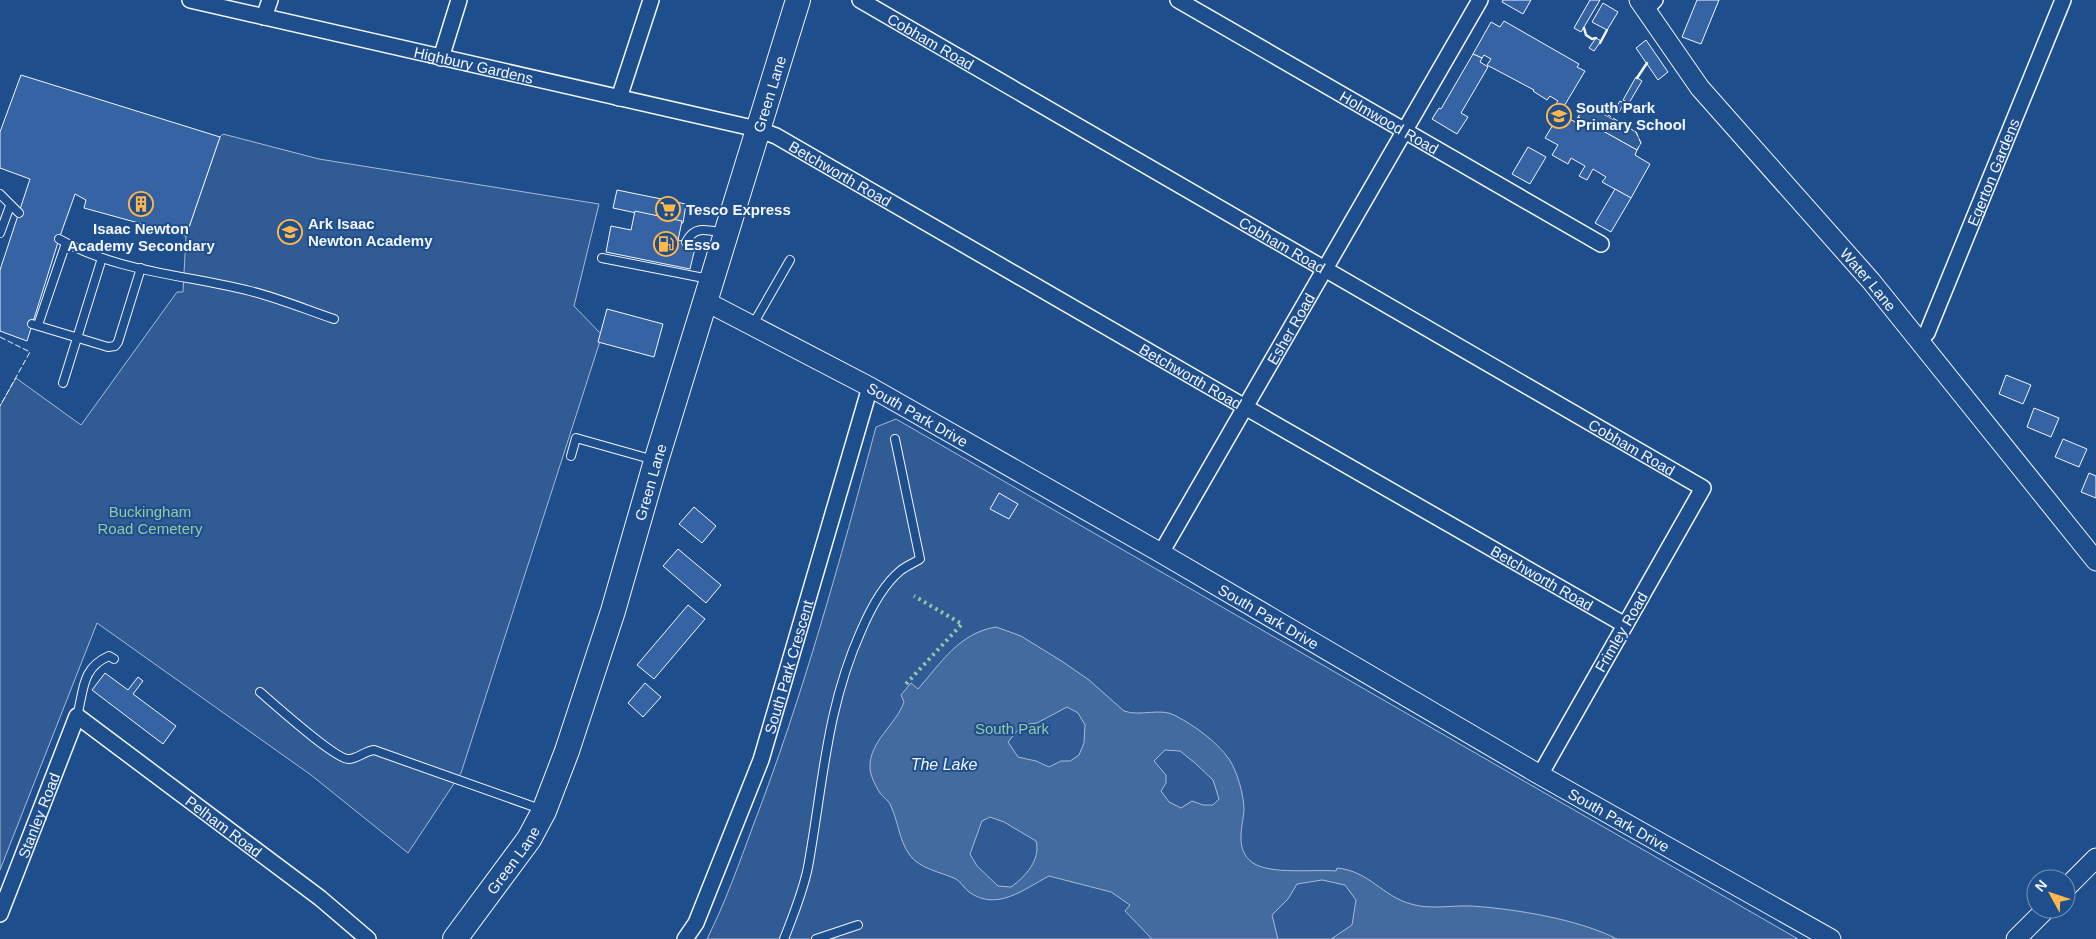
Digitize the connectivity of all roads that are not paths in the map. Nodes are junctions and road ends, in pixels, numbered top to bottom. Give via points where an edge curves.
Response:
1 (190, 0) edge
2 (270, 0) edge
3 (458, 0) edge
4 (651, 0) edge
5 (798, 0) edge
6 (860, 0) edge
7 (1178, 0) edge
8 (1480, 0) edge
9 (2063, 0) edge
10 (1647, 3) edge
11 (264, 17) junction
12 (441, 58) junction
13 (619, 98) junction
14 (757, 129) junction
15 (1406, 131) junction
16 (0, 194) edge
17 (10, 206) junction
18 (19, 213) dead end
19 (0, 233) edge
20 (726, 233) junction
21 (686, 242) dead end
22 (1601, 244) dead end
23 (102, 258) junction
24 (602, 258) dead end
25 (790, 260) dead end
26 (141, 268) junction
27 (1325, 270) junction
28 (708, 290) junction
29 (334, 319) dead end
30 (752, 326) junction
31 (78, 337) junction
32 (1918, 341) junction
33 (63, 383) dead end
34 (870, 386) junction
35 (1244, 407) junction
36 (895, 439) dead end
37 (571, 456) dead end
38 (656, 461) junction
39 (1703, 488) joint
40 (1161, 553) junction
41 (2096, 561) edge
42 (1626, 625) junction
43 (114, 659) dead end
44 (260, 692) dead end
45 (77, 716) junction
46 (1540, 775) junction
47 (544, 811) junction
48 (2096, 858) edge
49 (2076, 878) edge
50 (0, 914) edge
51 (2036, 919) edge
52 (858, 926) dead end
53 (368, 939) edge
54 (455, 939) edge
55 (685, 939) edge
56 (784, 939) edge
57 (816, 939) edge
58 (1831, 939) edge
59 (2016, 939) edge

1 - 11 street, Highbury Gardens
2 - 11 street
3 - 12 street
4 - 13 street
5 - 14 main road, Green Lane
6 - 27 street, Cobham Road
7 - 15 street, Holmwood Road
8 - 15 street, Esher Road
9 - 32 street, Egerton Gardens via 1927,333
10 - 32 street, Water Lane via 1700,88 1821,223
11 - 12 street, Highbury Gardens
12 - 13 street, Highbury Gardens
13 - 14 street, Highbury Gardens
14 - 20 main road, Green Lane
14 - 35 street, Betchworth Road via 776,136
15 - 22 street, Holmwood Road
15 - 27 street, Esher Road
16 - 17 lane
17 - 18 lane
17 - 19 lane
20 - 21 lane via 701,229
20 - 28 main road, Green Lane
23 - 26 lane
23 - 31 lane
23 - 31 lane via 62,241 35,324
24 - 28 lane via 680,270
25 - 30 lane
26 - 29 lane via 252,292
26 - 31 lane via 115,346 108,347
27 - 35 street, Esher Road
27 - 39 street, Cobham Road
28 - 30 street, South Park Drive
28 - 38 main road, Green Lane
30 - 34 street, South Park Drive
31 - 33 lane
32 - 41 street, Water Lane
34 - 40 street, South Park Drive
34 - 55 street, South Park Crescent via 761,760 696,923
35 - 40 street, Esher Road
35 - 42 street, Betchworth Road
36 - 56 lane via 920,560 900,571 883,590 849,657 829,729 807,869
37 - 38 lane via 576,438
38 - 47 main road, Green Lane via 613,611
39 - 42 street, Frimley Road
40 - 46 street, South Park Drive
42 - 46 street, Frimley Road
43 - 45 lane via 109,656 97,661 89,671 82,686
44 - 47 lane via 343,758 374,750
45 - 50 street, Stanley Road
45 - 53 street, Pelham Road via 320,898
46 - 58 street, South Park Drive
47 - 54 main road, Green Lane via 517,858
48 - 49 street
51 - 59 street
52 - 57 lane

